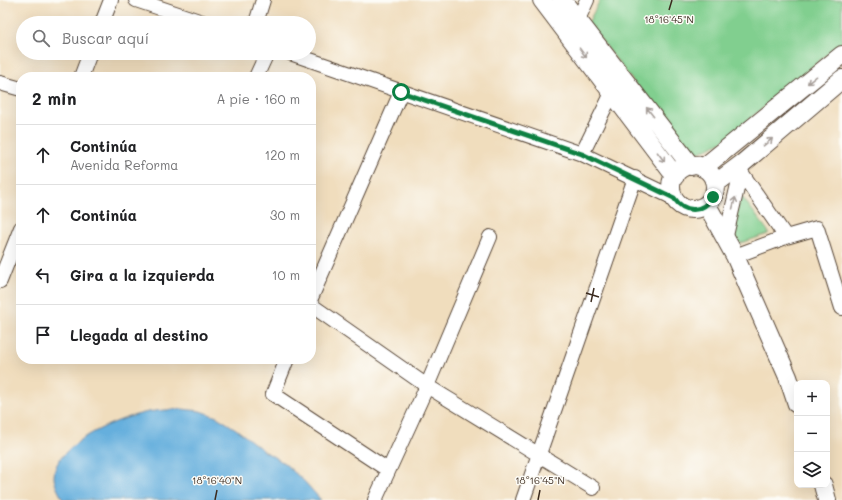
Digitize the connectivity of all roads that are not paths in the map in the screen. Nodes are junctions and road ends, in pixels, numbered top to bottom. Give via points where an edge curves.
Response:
1 (110, 0) edge
2 (136, 0) edge
3 (263, 0) edge
4 (542, 0) edge
5 (562, 0) edge
6 (587, 0) edge
7 (104, 16) edge
8 (184, 16) edge
9 (258, 16) edge
10 (577, 18) junction
11 (571, 38) junction
12 (842, 55) edge
13 (87, 60) edge
14 (264, 60) edge
15 (310, 60) edge
16 (83, 72) edge
17 (258, 72) edge
18 (842, 79) edge
19 (0, 83) edge
20 (16, 88) edge
21 (401, 92) junction
22 (612, 93) junction
23 (582, 154) junction
24 (697, 167) junction
25 (742, 167) junction
26 (675, 176) junction
27 (635, 178) junction
28 (715, 184) junction
29 (674, 198) junction
30 (707, 205) junction
31 (16, 236) edge
32 (490, 237) dead end
33 (786, 237) junction
34 (725, 240) junction
35 (4, 256) edge
36 (735, 256) junction
37 (0, 281) edge
38 (316, 287) edge
39 (316, 308) edge
40 (842, 308) edge
41 (285, 364) edge
42 (428, 386) junction
43 (794, 395) edge
44 (539, 456) junction
45 (388, 470) junction
46 (593, 488) dead end
47 (824, 488) edge
48 (375, 500) edge
49 (523, 500) edge
50 (827, 500) edge

1 - 7 street
2 - 8 street
3 - 9 street
4 - 11 main road
5 - 10 main road
6 - 10 street
10 - 11 street
24 -> 10 main road
11 -> 22 main road
12 -> 24 main road
13 - 16 street
14 - 17 street
15 - 21 street
25 -> 18 main road
19 - 20 street
21 - 23 street
21 - 38 street
22 - 23 street
22 -> 26 main road
23 - 27 street
24 - 26 main road via 684,167
24 - 28 main road via 713,177
25 - 28 main road
25 - 33 street
34 -> 25 street
26 - 29 main road via 671,186
27 - 29 street
27 - 44 street
28 - 30 main road via 713,197
29 - 30 main road via 690,209
30 - 34 main road
31 - 35 street
32 - 42 street
33 - 36 street
33 - 40 street via 817,228
34 - 36 main road
35 - 37 street
36 - 43 main road
39 - 42 street
41 - 45 street via 273,394
42 - 44 street
42 - 45 street
44 - 46 street
44 - 49 street
45 - 48 street
47 - 50 main road

